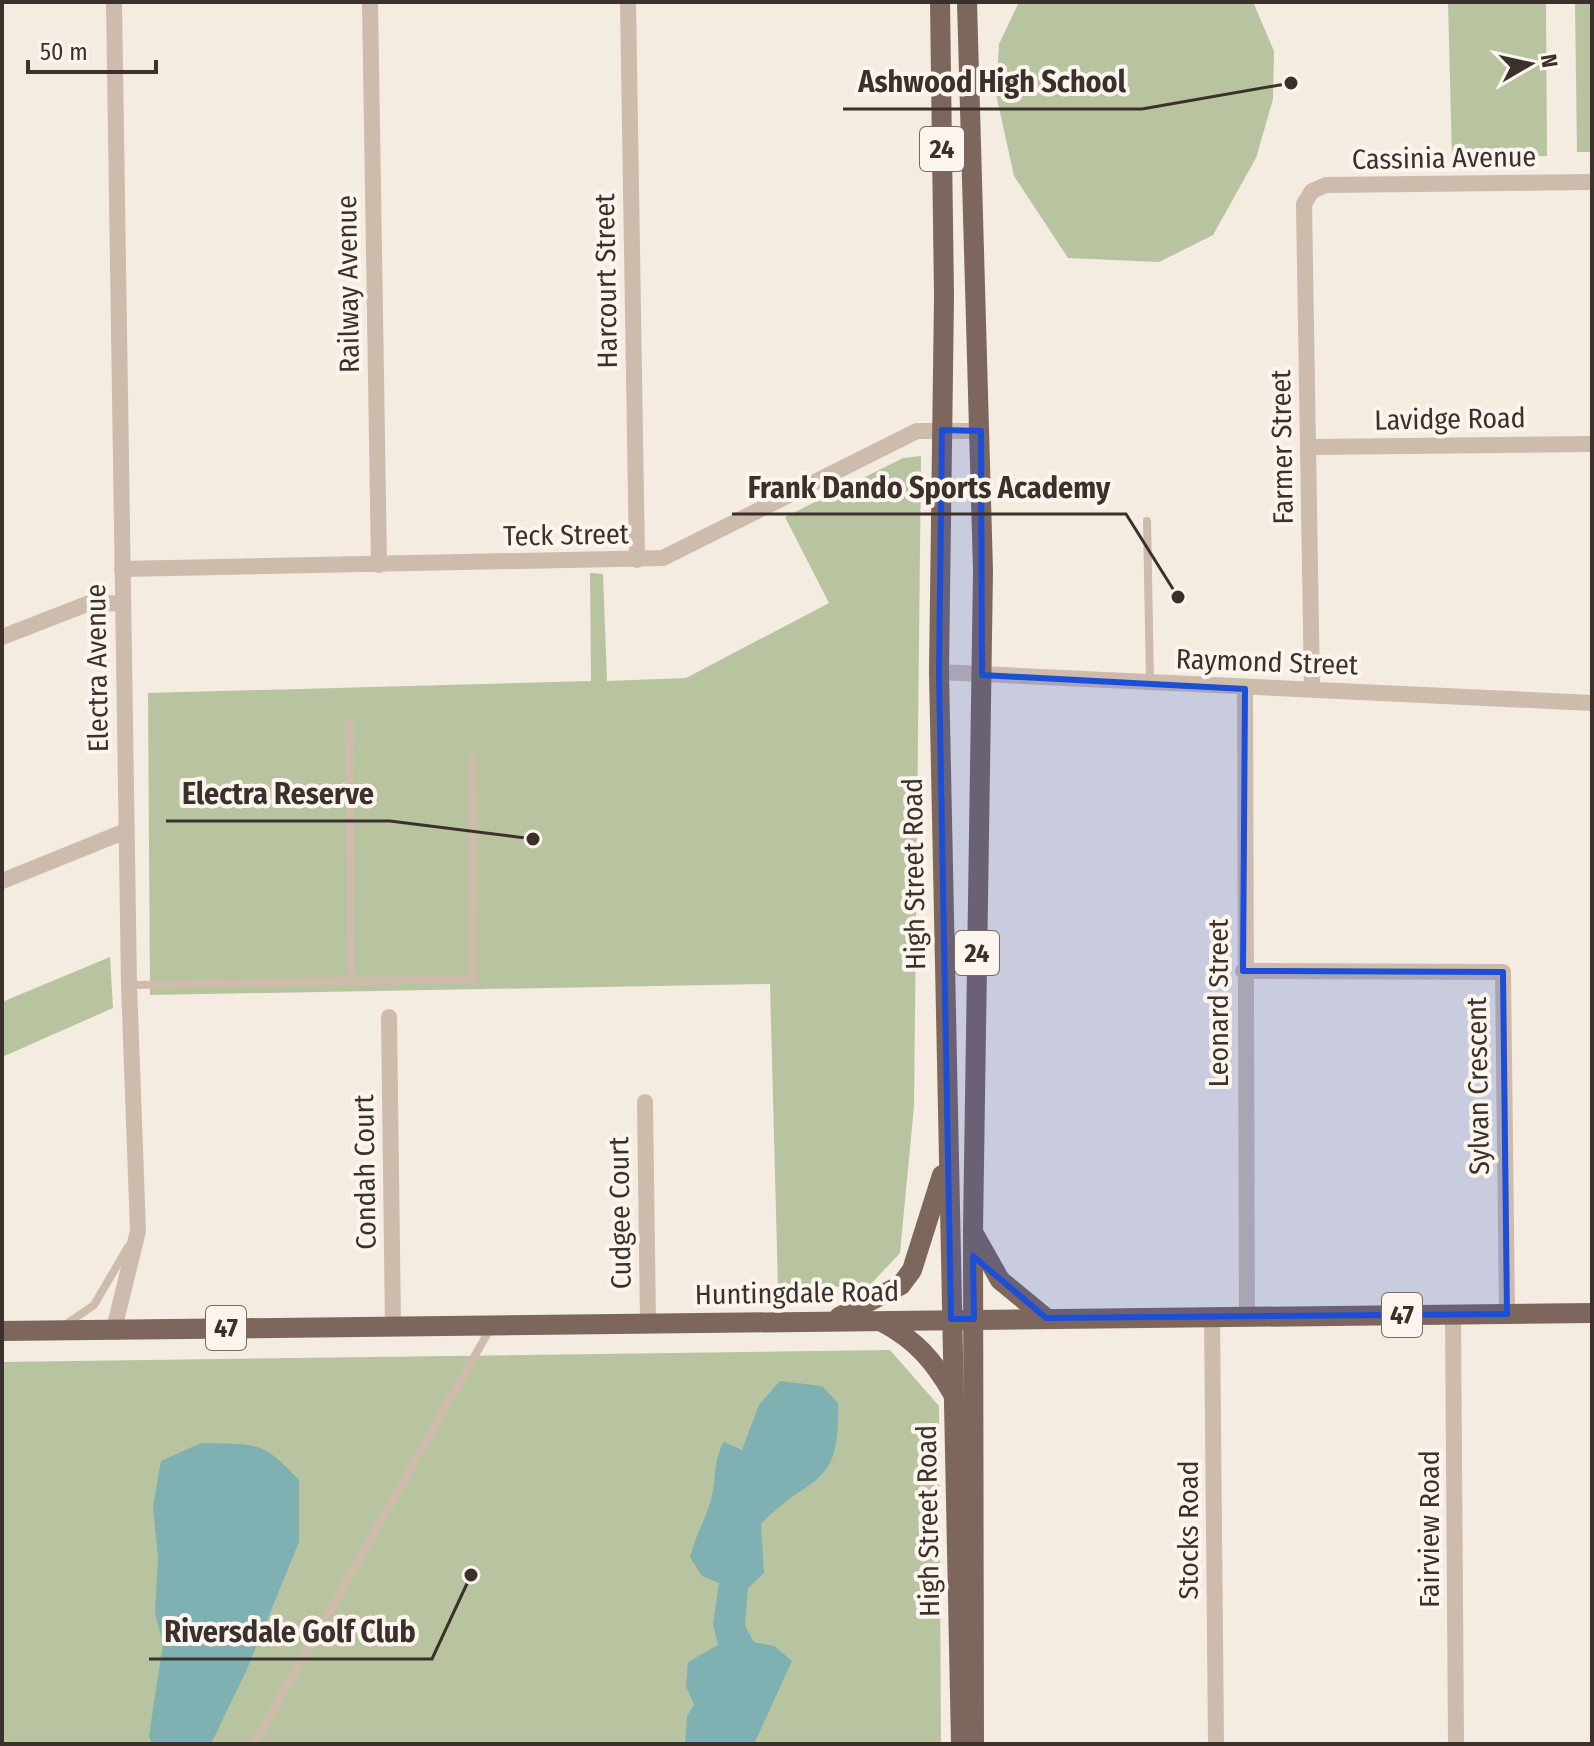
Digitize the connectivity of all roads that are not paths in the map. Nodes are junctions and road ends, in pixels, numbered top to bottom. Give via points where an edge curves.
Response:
1 (114, 2) edge
2 (370, 2) edge
3 (628, 2) edge
4 (940, 2) edge
5 (967, 2) edge
6 (1592, 182) edge
7 (1304, 204) joint
8 (942, 430) junction
9 (981, 431) junction
10 (1592, 444) edge
11 (1309, 447) junction
12 (1147, 521) dead end
13 (637, 560) junction
14 (379, 565) junction
15 (122, 569) junction
16 (122, 603) junction
17 (2, 637) edge
18 (939, 672) junction
19 (982, 675) junction
20 (1150, 683) junction
21 (1245, 689) junction
22 (1312, 689) junction
23 (1592, 703) edge
24 (349, 722) dead end
25 (472, 757) dead end
26 (126, 831) junction
27 (2, 881) edge
28 (1243, 971) junction
29 (351, 981) junction
30 (129, 985) junction
31 (389, 1017) dead end
32 (645, 1102) dead end
33 (946, 1156) junction
34 (973, 1230) junction
35 (138, 1231) junction
36 (1592, 1313) edge
37 (1453, 1314) junction
38 (1507, 1314) junction
39 (1212, 1316) junction
40 (1247, 1316) junction
41 (1046, 1318) junction
42 (951, 1319) junction
43 (974, 1319) junction
44 (832, 1320) junction
45 (878, 1320) junction
46 (648, 1323) junction
47 (492, 1325) junction
48 (393, 1326) junction
49 (114, 1329) junction
50 (58, 1330) junction
51 (2, 1331) edge
52 (955, 1398) junction
53 (254, 1744) edge
54 (961, 1744) edge
55 (974, 1744) edge
56 (1216, 1744) edge
57 (1456, 1744) edge

1 - 15 street, Electra Avenue
2 - 14 street, Railway Avenue
3 - 13 street, Harcourt Street
4 - 8 main road, High Street Road / 24
5 - 9 main road, High Street Road / 24
6 - 7 street, Cassinia Avenue via 1326,185 1312,191
7 - 11 street, Farmer Street
8 - 9 street, Teck Street
8 - 13 street, Teck Street via 917,431 663,558
8 - 18 main road, High Street Road / 24
9 - 19 main road, High Street Road / 24
10 - 11 street, Lavidge Road
11 - 22 street, Farmer Street
12 - 20 lane
13 - 14 street, Teck Street
14 - 15 street, Teck Street
15 - 16 street, Electra Avenue
16 - 17 street via 87,604
16 - 26 street, Electra Avenue
18 - 19 street, Raymond Street
18 - 33 main road, High Street Road / 24
19 - 20 street, Raymond Street
19 - 34 main road, High Street Road / 24
20 - 21 street, Raymond Street
21 - 22 street, Raymond Street
21 - 28 street, Leonard Street
22 - 23 street, Raymond Street
24 - 29 lane
25 - 29 lane via 473,979
26 - 27 street
26 - 30 street, Electra Avenue
28 - 38 street, Sylvan Crescent via 1503,972
28 - 40 street, Leonard Street
29 - 30 lane
30 - 35 street, Electra Avenue
31 - 48 street, Condah Court
32 - 46 street, Cudgee Court
33 - 42 main road, High Street Road / 24
33 - 44 main road via 912,1270 901,1285
34 - 41 main road via 1000,1280
34 - 43 main road, High Street Road / 24
35 - 49 street, Electra Avenue
35 - 50 lane via 94,1305
36 - 38 main road, Huntingdale Road / 47
37 - 38 main road, Huntingdale Road / 47
37 - 40 main road, Huntingdale Road / 47
37 - 57 street, Fairview Road
39 - 40 main road, Huntingdale Road / 47
39 - 41 main road, Huntingdale Road / 47
39 - 56 street, Stocks Road
41 - 43 main road, Huntingdale Road / 47
42 - 43 main road, Huntingdale Road / 47
42 - 45 main road, Huntingdale Road / 47
42 - 52 main road, High Street Road / 24
43 - 55 main road, High Street Road / 24
44 - 45 main road, Huntingdale Road / 47
44 - 46 main road, Huntingdale Road / 47
45 - 52 main road via 933,1359
46 - 47 main road, Huntingdale Road / 47
47 - 48 main road, Huntingdale Road / 47
47 - 53 lane
48 - 49 main road, Huntingdale Road / 47
49 - 50 main road, Huntingdale Road / 47
50 - 51 main road, Huntingdale Road / 47
52 - 54 main road, High Street Road / 24

